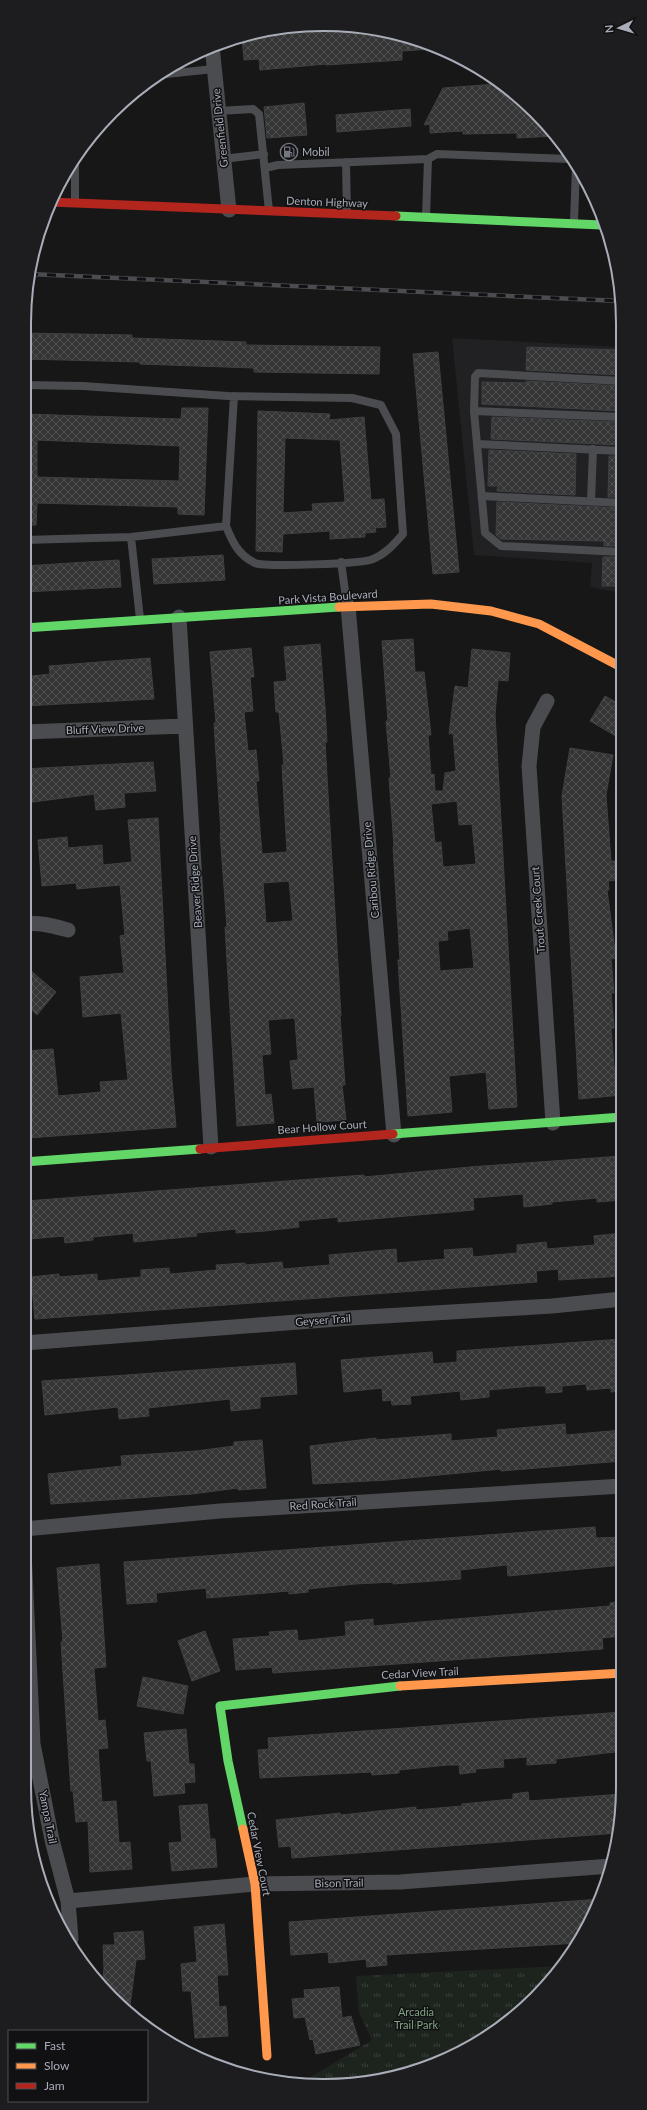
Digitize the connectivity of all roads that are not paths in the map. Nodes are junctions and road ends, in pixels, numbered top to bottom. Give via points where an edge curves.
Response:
1 (213, 53) edge
2 (214, 69) junction
3 (178, 70) edge
4 (178, 73) junction
5 (171, 74) edge
6 (218, 111) junction
7 (264, 154) junction
8 (223, 159) junction
9 (428, 159) junction
10 (566, 159) edge
11 (346, 162) junction
12 (265, 168) junction
13 (75, 169) edge
14 (576, 175) edge
15 (57, 202) edge
16 (76, 203) junction
17 (229, 210) junction
18 (269, 212) junction
19 (347, 215) junction
20 (426, 218) junction
21 (574, 224) junction
22 (599, 225) edge
23 (616, 381) edge
24 (31, 385) edge
25 (234, 396) junction
26 (474, 411) junction
27 (616, 417) edge
28 (477, 444) junction
29 (593, 449) junction
30 (616, 451) edge
31 (482, 496) junction
32 (591, 501) junction
33 (616, 503) edge
34 (226, 526) junction
35 (131, 537) junction
36 (31, 540) edge
37 (616, 552) edge
38 (341, 562) junction
39 (348, 606) junction
40 (179, 617) junction
41 (140, 620) junction
42 (31, 628) edge
43 (616, 665) edge
44 (547, 701) dead end
45 (186, 726) junction
46 (31, 732) edge
47 (31, 923) edge
48 (68, 930) dead end
49 (616, 1118) edge
50 (553, 1123) junction
51 (394, 1134) junction
52 (211, 1147) junction
53 (31, 1161) edge
54 (616, 1300) edge
55 (31, 1342) edge
56 (616, 1486) edge
57 (31, 1528) edge
58 (616, 1673) edge
59 (220, 1706) joint
60 (31, 1753) edge
61 (605, 1866) edge
62 (255, 1884) junction
63 (68, 1901) junction
64 (70, 1932) edge
65 (267, 2056) dead end

1 - 2 street, Greenfield Drive
2 - 4 lane
2 - 6 street, Greenfield Drive
3 - 4 lane
4 - 5 lane
6 - 7 lane via 253,109 259,114
6 - 8 street, Greenfield Drive
7 - 8 lane
7 - 12 lane
8 - 17 street, Greenfield Drive
9 - 10 lane via 437,154
9 - 11 lane
9 - 20 lane
11 - 12 lane via 278,165
11 - 19 lane
12 - 18 lane
13 - 16 lane
14 - 21 lane
15 - 16 street, Denton Highway
16 - 17 street, Denton Highway
17 - 18 street, Denton Highway
18 - 19 street, Denton Highway
19 - 20 street, Denton Highway
20 - 21 street, Denton Highway
21 - 22 street, Denton Highway
23 - 26 lane via 478,372 475,376
24 - 25 lane
25 - 34 lane
25 - 38 lane via 352,398 381,406 396,434 403,534 389,550 372,560
26 - 27 lane
26 - 28 lane
28 - 29 lane
28 - 31 lane
29 - 30 lane
29 - 32 lane
31 - 32 lane
31 - 37 lane via 484,532 501,546
32 - 33 lane
34 - 35 lane
34 - 38 lane via 234,547 255,563 281,566
35 - 36 lane
35 - 41 lane
38 - 39 lane
39 - 40 street, Park Vista Boulevard
39 - 43 street, Park Vista Boulevard via 431,604 491,610 539,624
39 - 51 street, Caribou Ridge Drive
40 - 41 street, Park Vista Boulevard
40 - 45 street, Beaver Ridge Drive
41 - 42 street, Park Vista Boulevard
44 - 50 street, Trout Creek Court via 533,727 529,766
45 - 46 street, Bluff View Drive
45 - 52 street, Beaver Ridge Drive
47 - 48 street via 47,924
49 - 50 street, Bear Hollow Court
50 - 51 street, Bear Hollow Court
51 - 52 street, Bear Hollow Court
52 - 53 street, Bear Hollow Court
54 - 55 street, Geyser Trail
56 - 57 street, Red Rock Trail via 220,1511
58 - 59 street, Cedar View Trail via 379,1687
59 - 62 street, Cedar View Court via 228,1761
60 - 63 street, Yampa Trail
61 - 62 street, Bison Trail via 400,1882
62 - 63 street, Bison Trail
62 - 65 street, Cedar View Court
63 - 64 street, Yampa Trail

